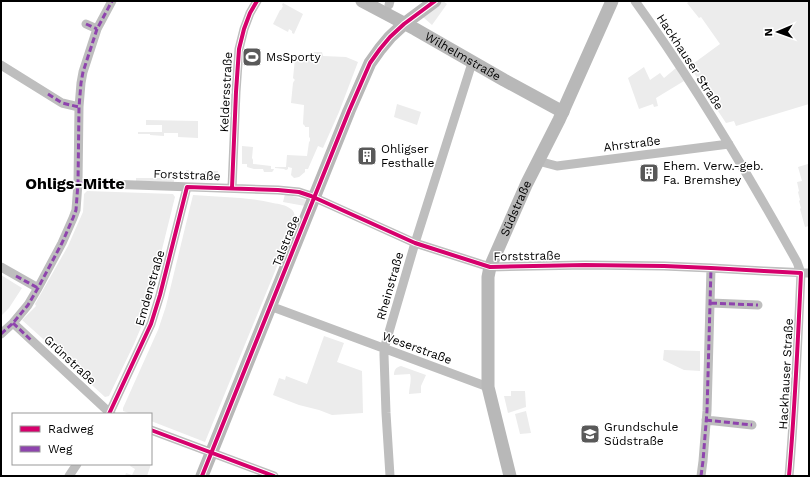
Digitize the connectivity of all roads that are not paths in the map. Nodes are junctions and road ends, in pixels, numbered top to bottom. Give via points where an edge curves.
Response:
1 (112, 1) edge
2 (257, 1) edge
3 (362, 1) edge
4 (435, 1) edge
5 (612, 1) edge
6 (635, 1) edge
7 (86, 24) dead end
8 (404, 24) junction
9 (97, 29) junction
10 (472, 63) junction
11 (1, 65) edge
12 (79, 107) junction
13 (563, 112) junction
14 (729, 144) junction
15 (538, 162) junction
16 (78, 183) junction
17 (187, 187) junction
18 (232, 188) junction
19 (314, 197) junction
20 (415, 243) junction
21 (490, 267) junction
22 (1, 268) edge
23 (711, 268) junction
24 (805, 273) edge
25 (38, 288) junction
26 (711, 303) junction
27 (758, 305) dead end
28 (270, 306) junction
29 (13, 323) junction
30 (1, 334) edge
31 (384, 349) junction
32 (488, 387) junction
33 (109, 413) edge
34 (110, 413) edge
35 (706, 420) junction
36 (752, 425) dead end
37 (152, 430) edge
38 (211, 453) junction
39 (76, 465) edge
40 (68, 476) edge
41 (202, 476) edge
42 (274, 476) edge
43 (390, 476) edge
44 (510, 476) edge
45 (701, 476) edge
46 (789, 476) edge

1 - 9 street
2 - 18 street, Keldersstraße via 244,29 237,62
3 - 8 main road, Wilhelmstraße
4 - 8 main road, Talstraße
5 - 13 main road, Südstraße
6 - 14 street, Hackhauser Straße via 677,61
7 - 9 street
8 - 10 main road, Wilhelmstraße
8 - 19 main road, Talstraße via 390,37 370,63
9 - 12 street via 83,72
10 - 13 main road, Wilhelmstraße
10 - 20 street, Rheinstraße
11 - 12 street via 62,103
12 - 16 street
13 - 15 main road, Südstraße
14 - 15 street, Ahrstraße via 557,166
14 - 24 street, Hackhauser Straße
15 - 21 main road, Südstraße
16 - 17 street, Forststraße
16 - 25 street via 76,210 72,223
17 - 18 street, Forststraße
17 - 34 street, Emdenstraße via 151,324
18 - 19 street, Forststraße via 299,192
19 - 20 street, Forststraße
19 - 28 main road, Talstraße
20 - 21 street, Forststraße
20 - 31 street, Rheinstraße
21 - 23 street, Forststraße via 585,265
21 - 32 main road, Südstraße
22 - 25 street
23 - 24 street, Forststraße
23 - 26 street
24 - 46 street, Hackhauser Straße
25 - 29 street
26 - 27 street
26 - 35 street
28 - 31 street, Weserstraße
28 - 38 main road, Talstraße
29 - 30 street
29 - 33 street, Grünstraße
31 - 32 street, Weserstraße
31 - 43 street, Rheinstraße
32 - 44 main road, Südstraße
35 - 36 street
35 - 45 street
37 - 38 street
38 - 41 main road, Talstraße
38 - 42 street
39 - 40 street

